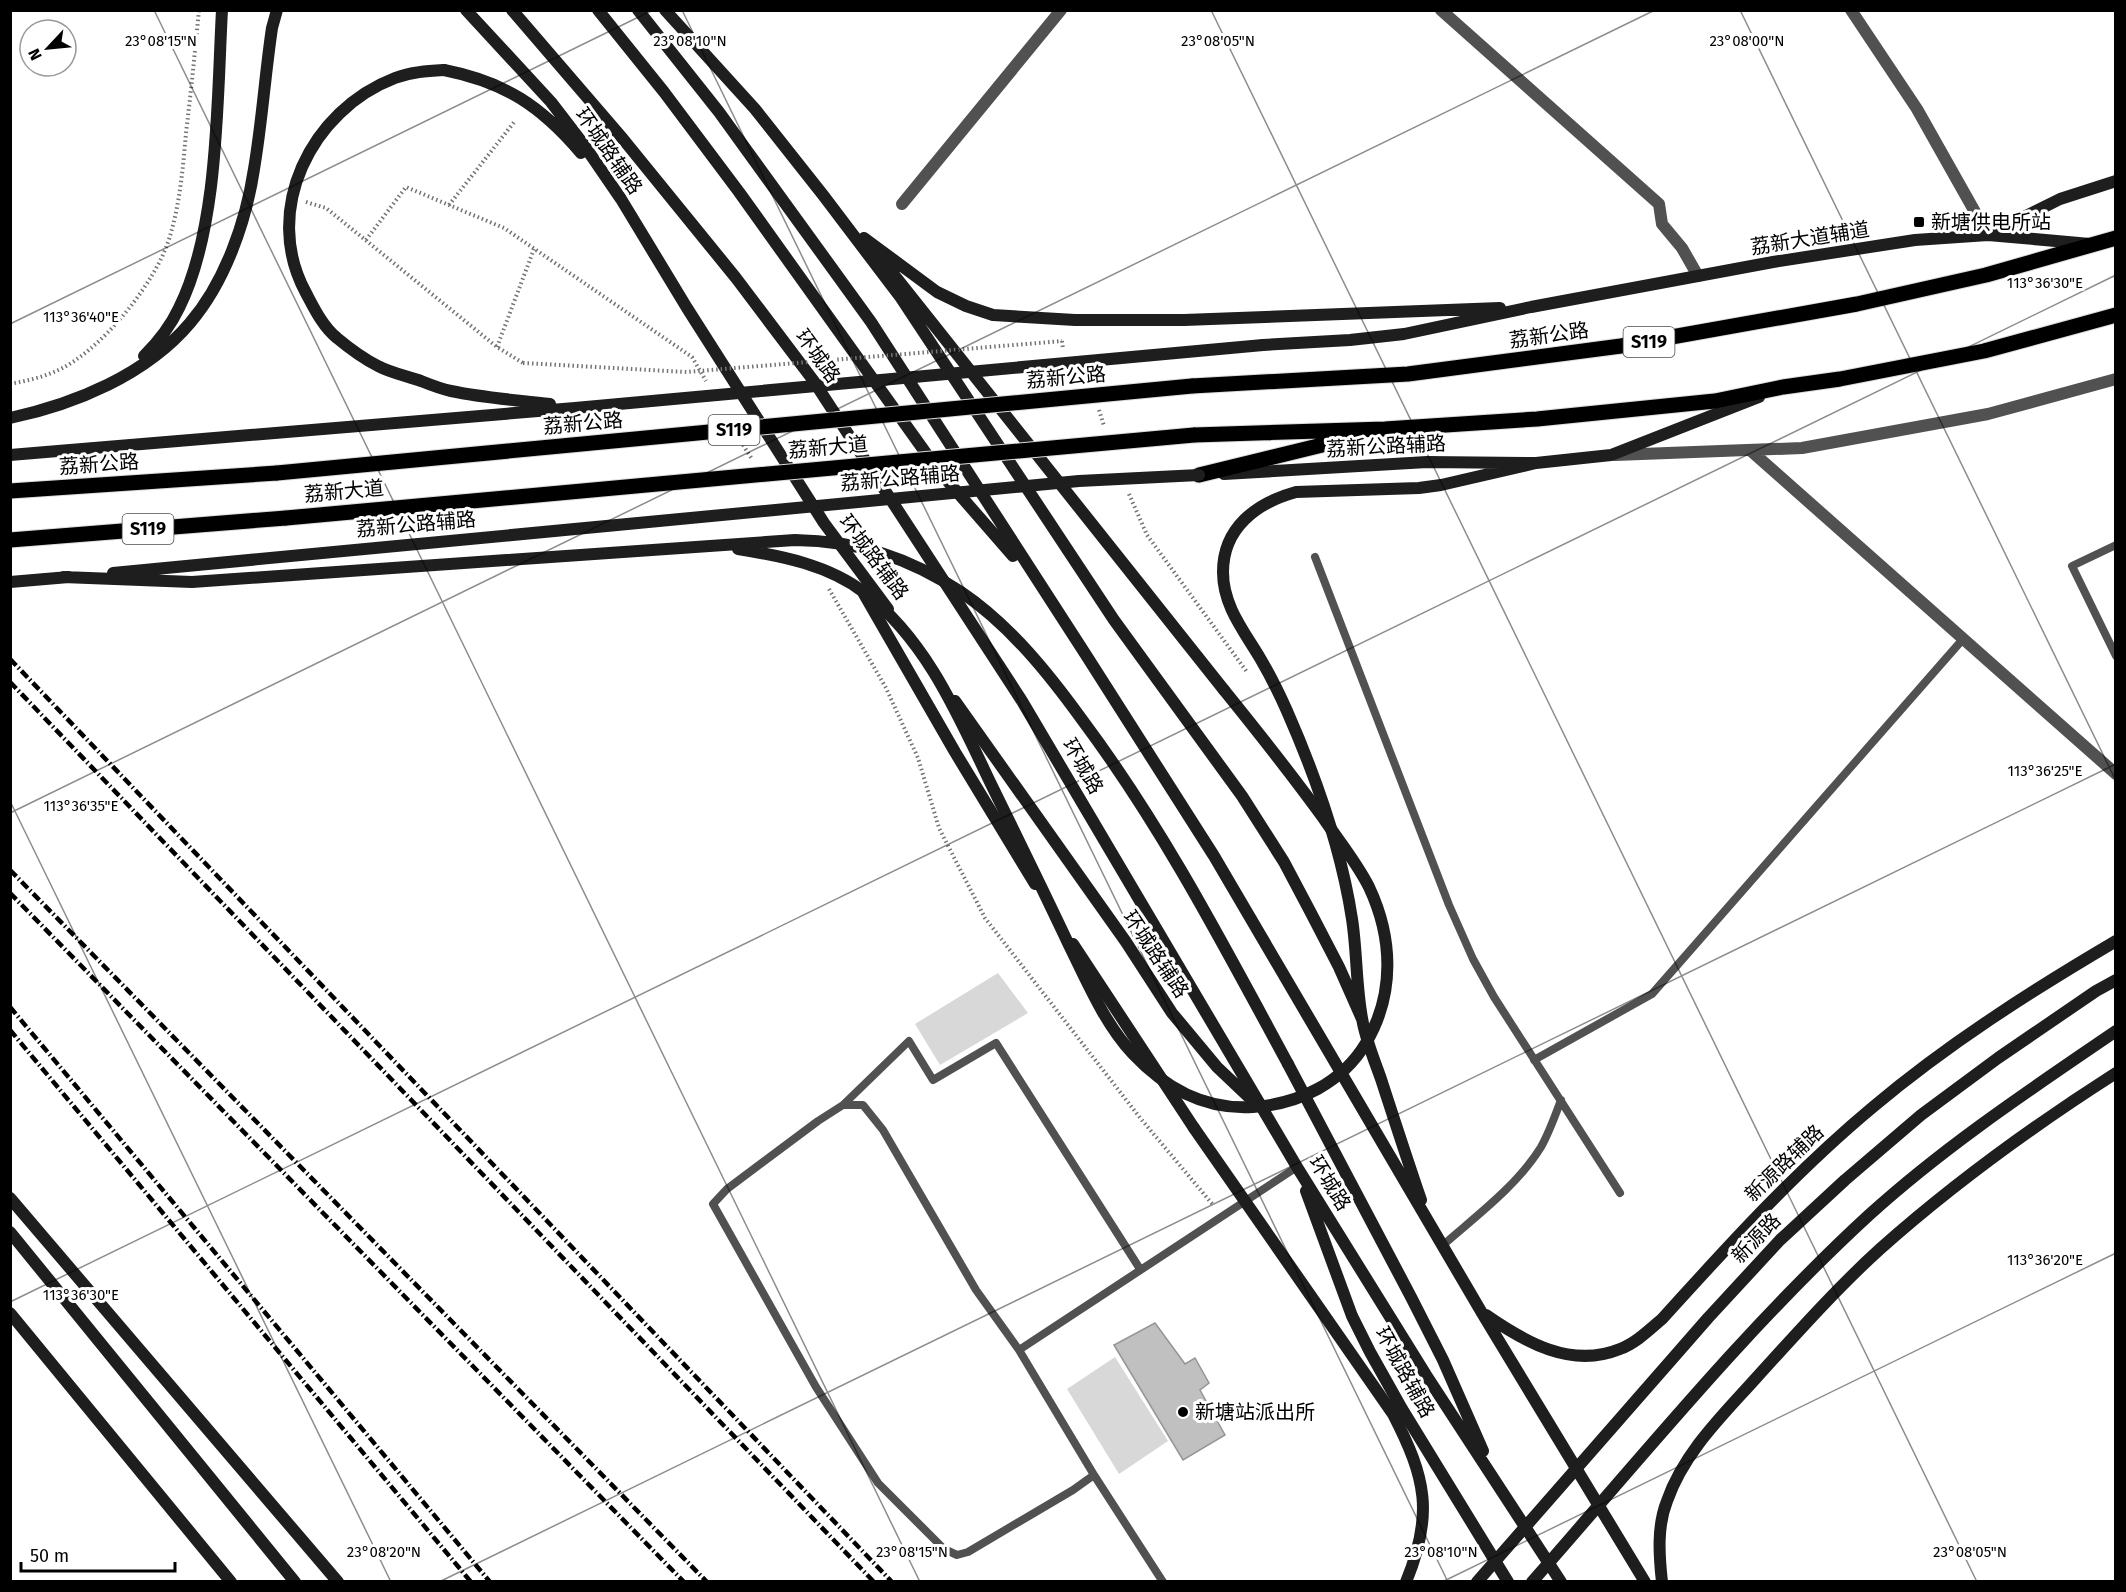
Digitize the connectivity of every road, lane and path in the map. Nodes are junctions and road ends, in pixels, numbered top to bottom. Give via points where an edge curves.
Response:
1 (199, 10) edge
2 (222, 10) edge
3 (277, 10) edge
4 (466, 10) edge
5 (512, 10) edge
6 (598, 10) edge
7 (638, 10) edge
8 (665, 10) edge
9 (1061, 10) edge
10 (1441, 10) edge
11 (1851, 10) edge
12 (515, 121) dead end
13 (182, 181) junction
14 (2115, 181) edge
15 (192, 183) dead end
16 (823, 195) junction
17 (298, 199) dead end
18 (621, 199) junction
19 (902, 204) dead end
20 (449, 205) junction
21 (1988, 235) junction
22 (864, 238) junction
23 (2115, 238) edge
24 (366, 240) junction
25 (2097, 244) junction
26 (534, 249) junction
27 (1698, 276) junction
28 (1531, 307) junction
29 (2115, 315) edge
30 (497, 346) junction
31 (1064, 351) dead end
32 (125, 375) junction
33 (2114, 382) edge
34 (10, 384) edge
35 (1783, 387) junction
36 (710, 388) dead end
37 (1096, 402) dead end
38 (575, 408) junction
39 (10, 418) edge
40 (1386, 429) junction
41 (1107, 436) dead end
42 (740, 440) dead end
43 (1750, 450) junction
44 (10, 454) edge
45 (1611, 455) junction
46 (752, 460) dead end
47 (1536, 463) junction
48 (1199, 475) junction
49 (10, 491) edge
50 (1128, 491) dead end
51 (824, 522) junction
52 (10, 540) edge
53 (2115, 545) edge
54 (719, 546) junction
55 (1315, 557) dead end
56 (63, 577) junction
57 (10, 582) edge
58 (825, 584) dead end
59 (1043, 590) junction
60 (1963, 639) junction
61 (2115, 656) edge
62 (1266, 669) junction
63 (2115, 774) edge
64 (2115, 941) edge
65 (2115, 980) edge
66 (1362, 1019) junction
67 (2115, 1031) edge
68 (1534, 1060) junction
69 (2115, 1073) edge
70 (1561, 1100) junction
71 (843, 1105) junction
72 (1268, 1116) junction
73 (1297, 1167) junction
74 (1620, 1193) dead end
75 (10, 1198) edge
76 (1222, 1216) junction
77 (1428, 1223) junction
78 (10, 1232) edge
79 (1442, 1246) junction
80 (1140, 1269) junction
81 (10, 1313) edge
82 (1482, 1313) junction
83 (1018, 1350) junction
84 (1094, 1474) junction
85 (1499, 1486) junction
86 (231, 1581) edge
87 (295, 1581) edge
88 (338, 1581) edge
89 (1163, 1581) edge
90 (1406, 1581) edge
91 (1477, 1581) edge
92 (1508, 1581) edge
93 (1532, 1581) edge
94 (1561, 1581) edge
95 (1645, 1581) edge
96 (1662, 1581) edge

1 - 13 path
2 - 32 main road, bridge via 204,230 179,308 164,333
3 - 32 main road, bridge via 255,168 232,250 220,277 190,323
4 - 18 main road, 环城路辅路 via 551,102
5 - 72 main road, 环城路 via 631,148 813,380 1022,701
6 - 59 main road via 739,192 938,470
7 - 59 main road via 719,112 871,322
8 - 16 main road via 755,109
9 - 19 street
10 - 27 street via 1659,204 1662,224
11 - 21 street via 1917,109
12 - 20 path
13 - 15 path
13 - 34 path via 170,238 155,269 110,332 56,372
14 - 21 main road via 2060,199
16 - 22 main road
16 - 66 main road via 901,298 1114,620 1242,796 1284,862
17 - 24 path via 326,208
18 - 38 main road, bridge via 578,149 528,103 474,76 444,70 396,77 356,99 318,136 293,190 289,236 300,283 335,337 379,367 450,391
18 - 51 main road, 环城路辅路
20 - 24 path via 406,187
20 - 26 path via 504,228
21 - 25 main road, 荔新大道辅道
21 - 27 main road, 荔新大道辅道 via 1915,240
22 - 28 main road via 937,292 993,315 1184,320
22 - 54 main road, bridge via 1306,794 1364,878 1379,911 1389,962 1383,1008 1360,1052 1329,1083 1310,1094 1268,1106 1212,1104 1192,1098 1152,1073 1119,1036 1084,974 951,701 912,640 888,612 837,575 786,558
23 - 25 main road, 荔新公路 / S119
24 - 30 path
25 - 49 main road, 荔新公路 / S119, bridge via 1986,275 1789,318 1621,346 1408,374 1192,387 277,473
26 - 30 path
26 - 36 path via 692,357
27 - 28 main road, 荔新大道辅道
28 - 38 main road, bridge via 1404,334 1350,340
29 - 35 main road via 1984,351
30 - 31 path, bridge via 523,363 687,372 1062,341
32 - 39 main road, bridge via 65,403
33 - 43 street via 1922,428 1802,448
35 - 40 main road via 1715,401 1651,408
35 - 45 main road, 荔新公路辅路
37 - 41 path
38 - 44 main road, bridge
40 - 48 main road
40 - 52 main road, 荔新大道 / S119, bridge via 1194,435
42 - 46 path
43 - 45 street
43 - 60 street
45 - 47 main road, 荔新公路辅路
47 - 48 main road, 荔新公路辅路 via 1427,462
47 - 62 main road via 1419,488 1296,492 1259,507 1232,535 1223,572 1231,609
48 - 56 main road, 荔新公路辅路, bridge via 1067,482
50 - 62 path via 1147,535 1253,680
51 - 72 main road, 环城路辅路 via 1126,942 1172,1013 1217,1067
51 - 90 main road, bridge via 1042,896 1194,1128 1394,1414 1407,1440 1424,1500 1422,1529
53 - 61 lane via 2072,566
54 - 56 main road, bridge via 192,582
54 - 85 main road, bridge via 795,540 848,544 877,551 933,575 962,593 988,613 1043,670 1139,800 1191,885 1437,1350
55 - 68 lane via 1449,905 1478,968
56 - 57 main road, 荔新公路辅路, bridge
58 - 76 path via 886,688 918,758 939,828 985,918 1141,1119
59 - 77 main road via 1214,856
60 - 63 street
60 - 68 lane via 1652,994
62 - 66 main road via 1304,752 1338,855 1351,916
64 - 82 main road, 新源路辅路 via 1999,1013 1873,1107 1793,1179 1662,1319 1620,1349 1586,1356 1554,1352 1513,1334
65 - 91 main road, 新源路, bridge via 1998,1058 1922,1115 1780,1240
66 - 77 main road
67 - 93 main road, bridge via 1942,1154 1846,1237 1740,1345
68 - 70 lane
69 - 96 main road via 1956,1185 1879,1250 1806,1323 1706,1434 1682,1467 1666,1502 1659,1548
70 - 74 lane
70 - 79 lane via 1540,1147 1522,1172
71 - 80 lane via 909,1041 933,1080 996,1043
71 - 83 lane via 863,1105 883,1130 976,1290
71 - 84 lane via 727,1189 713,1204 816,1386 878,1483 944,1549 957,1555 1073,1490
72 - 73 main road, 环城路
73 - 76 lane
73 - 85 main road, 环城路
73 - 92 main road, 环城路辅路 via 1352,1316 1370,1352
75 - 88 main road
76 - 80 lane
77 - 79 main road
78 - 87 main road
79 - 82 main road
80 - 83 lane
81 - 86 main road
82 - 95 main road
83 - 84 lane
84 - 89 lane
85 - 94 main road, 环城路

